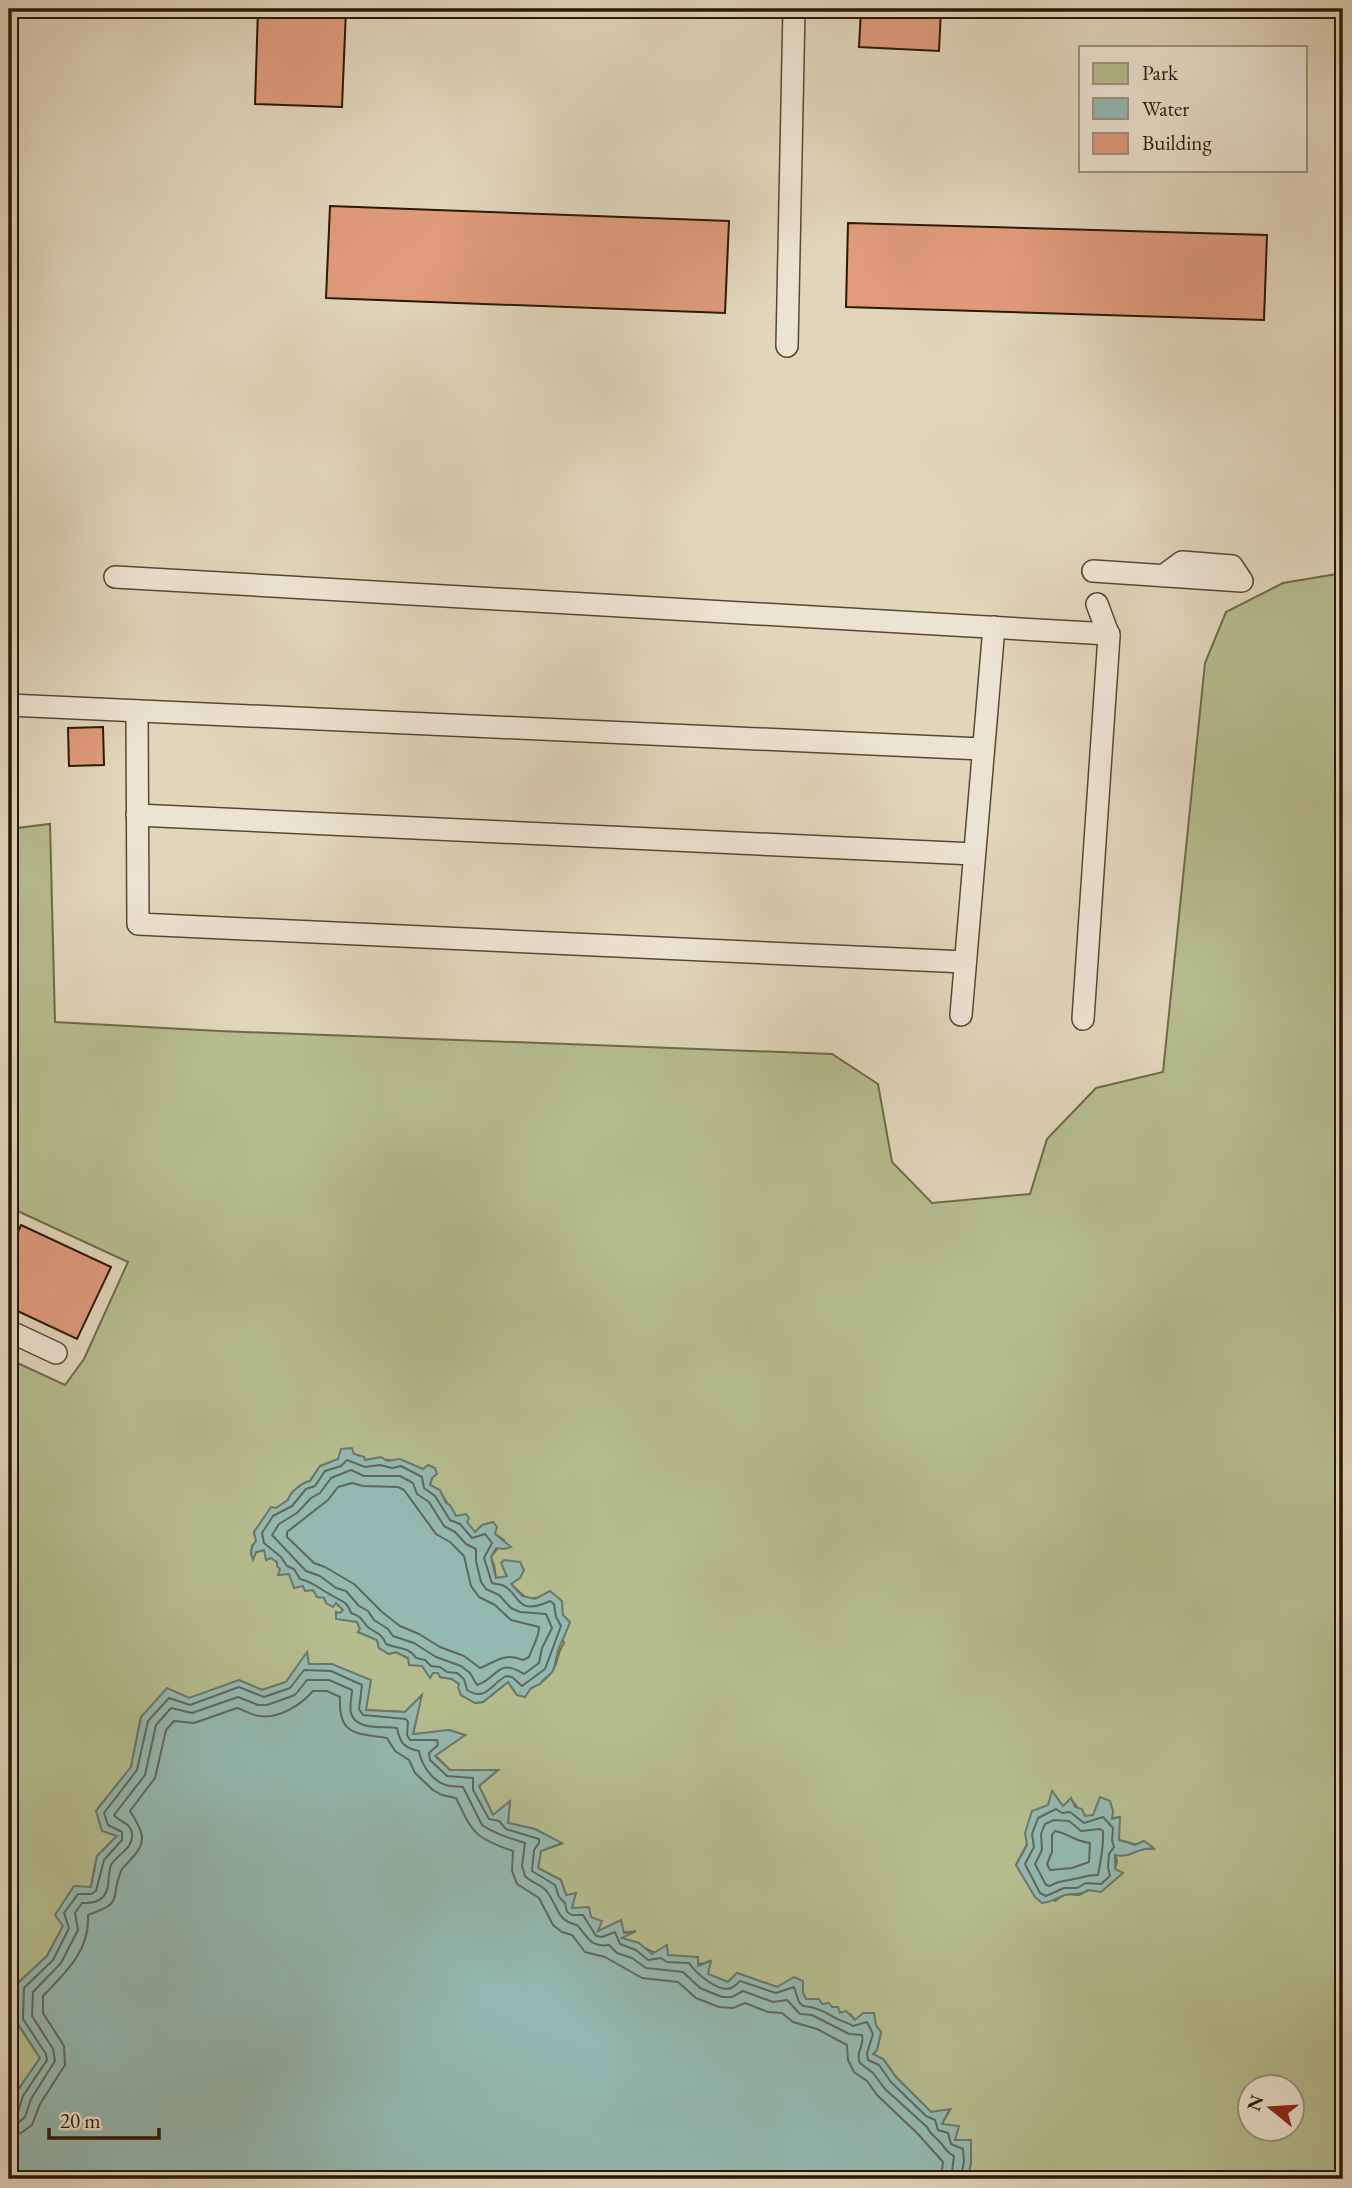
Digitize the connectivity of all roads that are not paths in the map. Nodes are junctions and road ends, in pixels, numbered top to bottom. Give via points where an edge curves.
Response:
1 (794, 9) edge
2 (787, 346) dead end
3 (1093, 571) dead end
4 (1163, 576) dead end
5 (115, 577) dead end
6 (1097, 604) dead end
7 (994, 627) junction
8 (1108, 634) junction
9 (9, 705) edge
10 (137, 710) junction
11 (982, 749) junction
12 (137, 815) junction
13 (974, 854) junction
14 (965, 962) junction
15 (961, 1016) dead end
16 (1083, 1019) dead end
17 (9, 1331) edge
18 (57, 1353) dead end

1 - 2 lane
3 - 4 lane
5 - 7 lane
6 - 8 lane
7 - 8 lane
7 - 11 lane
8 - 16 lane
9 - 10 lane
10 - 11 lane
10 - 12 lane
11 - 13 lane
12 - 13 lane
12 - 14 lane via 138,924
13 - 14 lane
14 - 15 lane
17 - 18 lane

